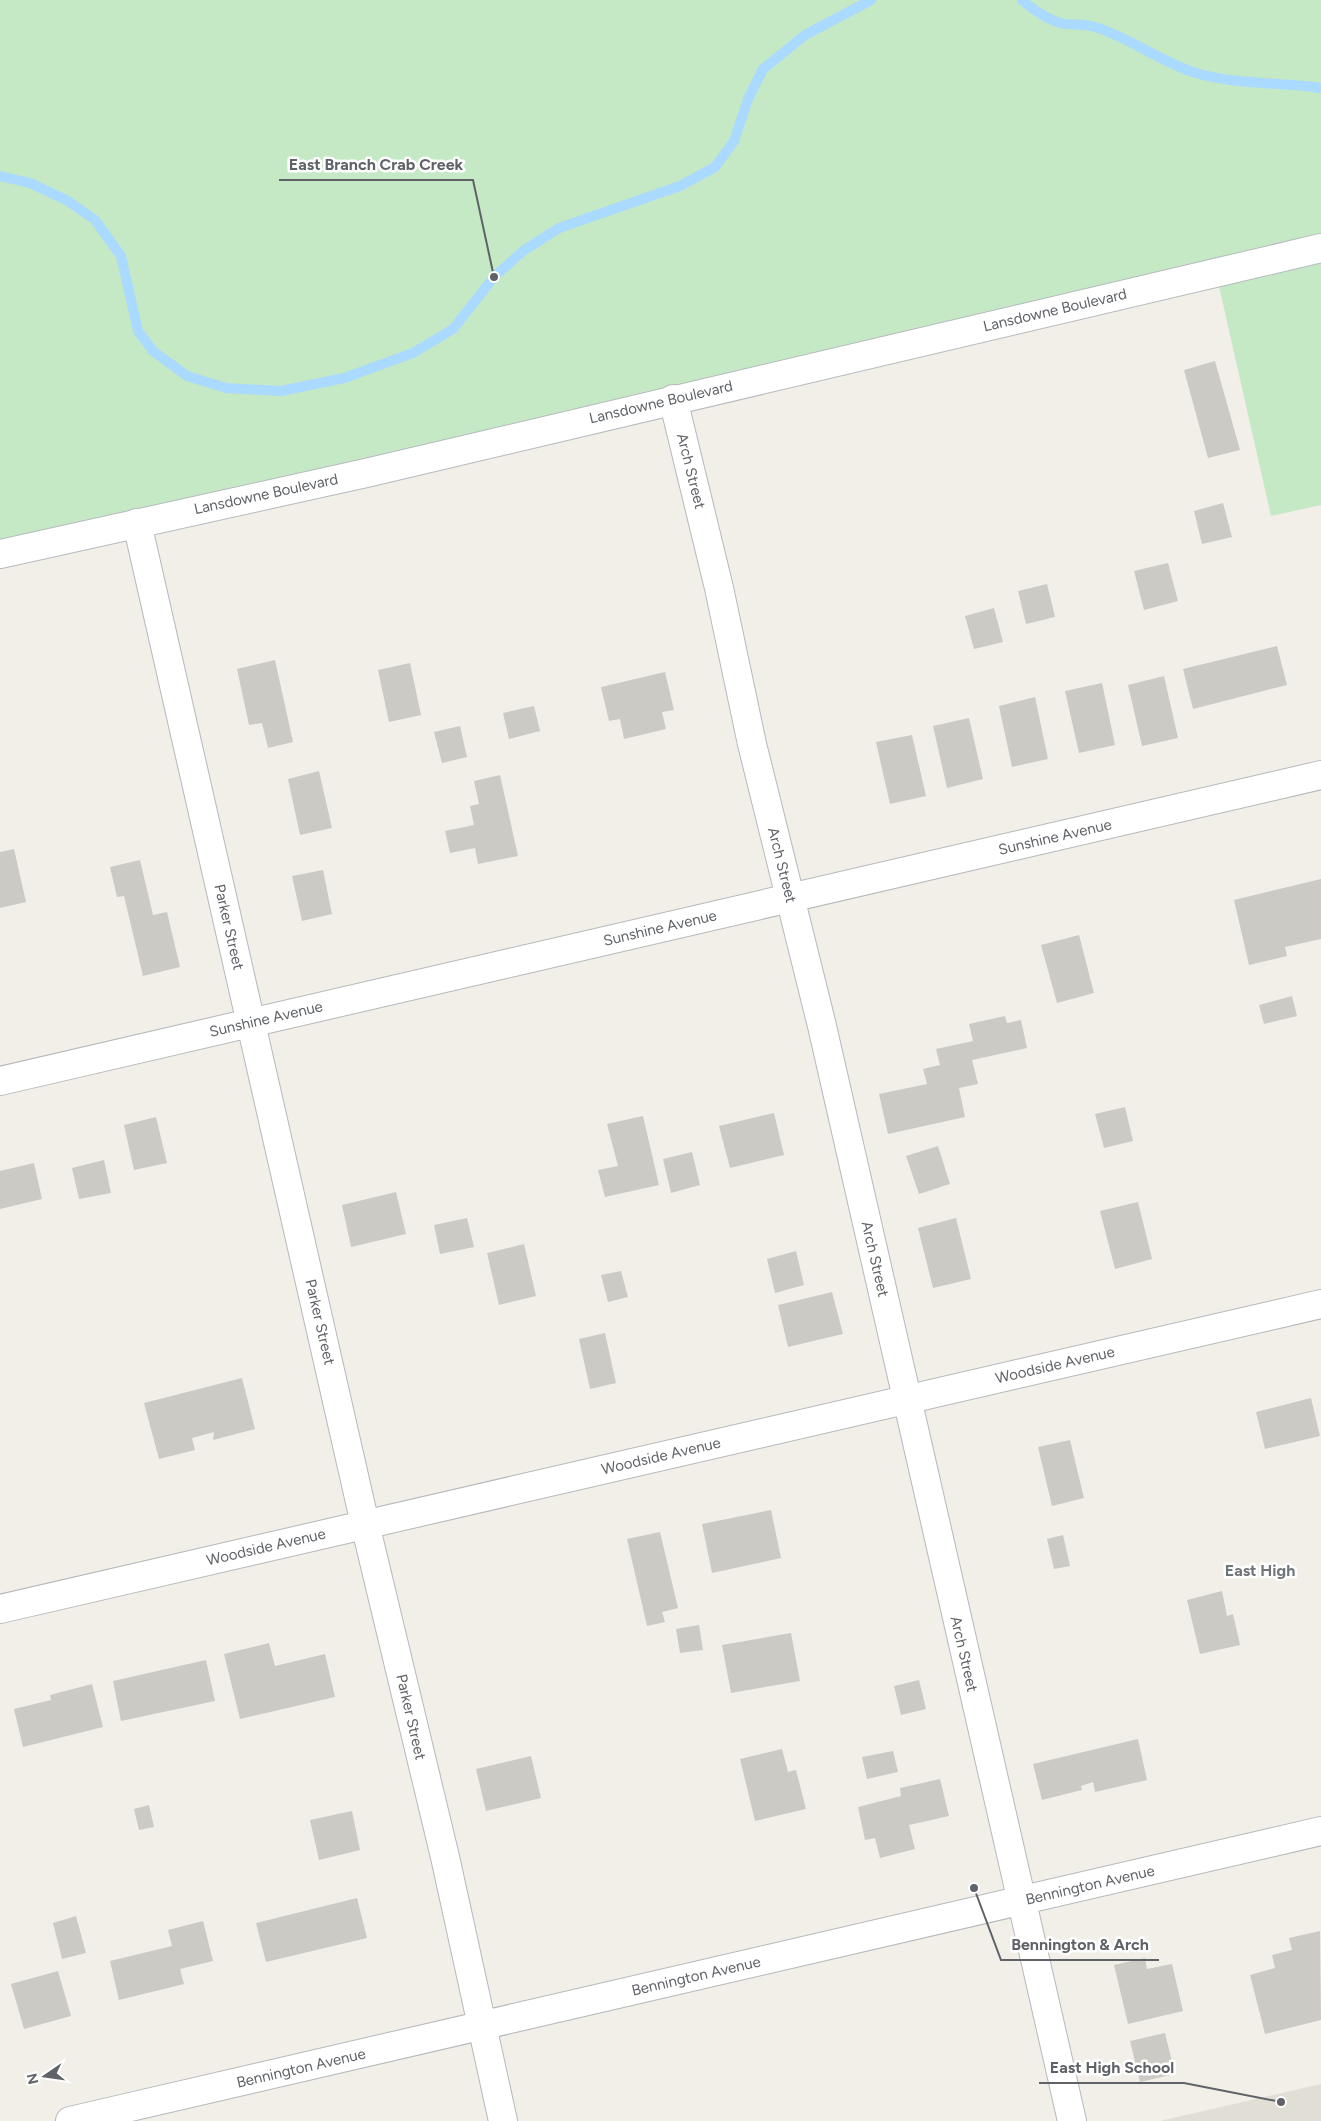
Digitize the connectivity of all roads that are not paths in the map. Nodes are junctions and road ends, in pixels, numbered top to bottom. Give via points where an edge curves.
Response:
1 (1321, 248) edge
2 (673, 399) junction
3 (137, 523) junction
4 (0, 554) edge
5 (1321, 775) edge
6 (790, 898) junction
7 (252, 1023) junction
8 (0, 1081) edge
9 (1321, 1304) edge
10 (907, 1400) junction
11 (365, 1524) junction
12 (0, 1609) edge
13 (1321, 1832) edge
14 (1021, 1901) junction
15 (481, 2026) junction
16 (70, 2121) edge
17 (503, 2121) edge
18 (1072, 2121) edge

1 - 2 street, Lansdowne Boulevard
2 - 3 street, Lansdowne Boulevard via 366,473
2 - 6 street, Arch Street
3 - 4 street, Lansdowne Boulevard
3 - 7 street, Parker Street
5 - 6 street, Sunshine Avenue
6 - 7 street, Sunshine Avenue
6 - 10 street, Arch Street
7 - 8 street, Sunshine Avenue
7 - 11 street, Parker Street
9 - 10 street, Woodside Avenue
10 - 11 street, Woodside Avenue
10 - 14 street, Arch Street
11 - 12 street, Woodside Avenue
11 - 15 street, Parker Street via 445,1857
13 - 14 street, Bennington Avenue
14 - 15 street, Bennington Avenue
14 - 18 street, Arch Street
15 - 16 street, Bennington Avenue
15 - 17 street, Parker Street

